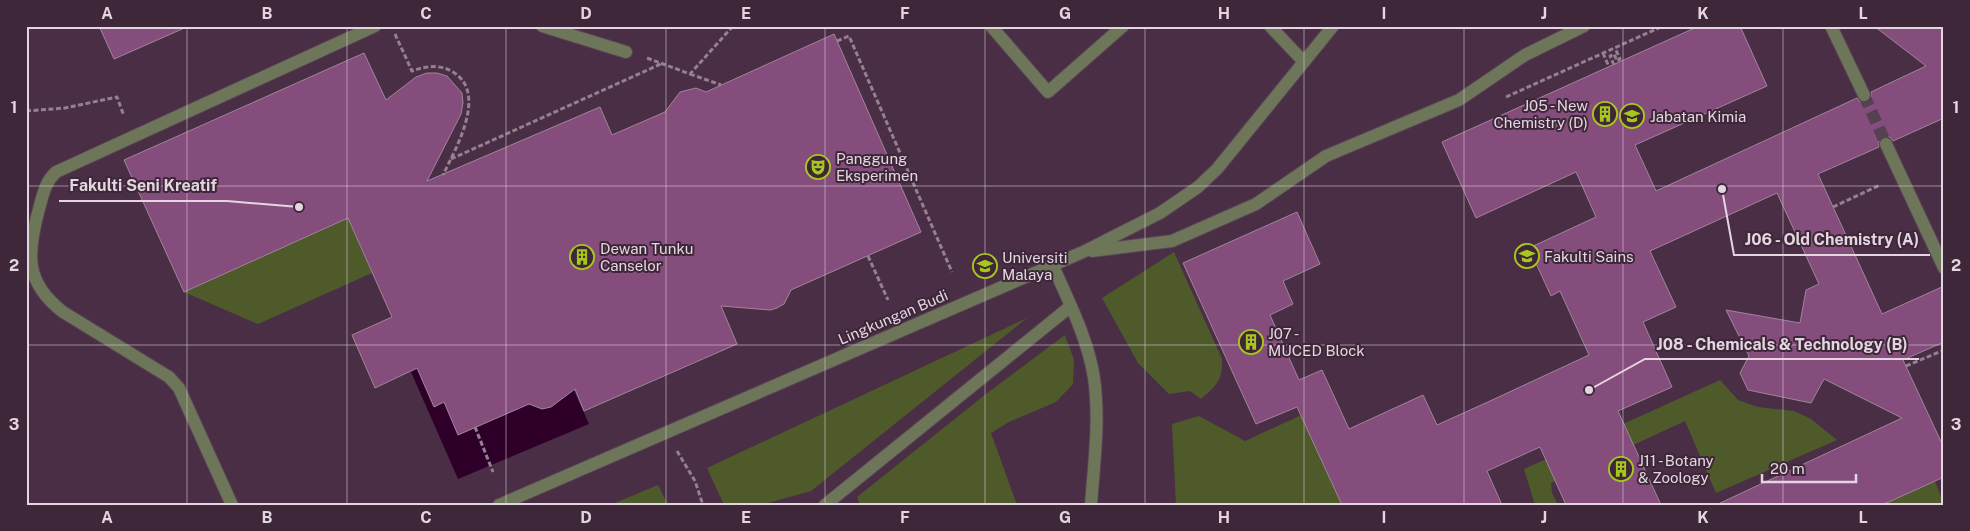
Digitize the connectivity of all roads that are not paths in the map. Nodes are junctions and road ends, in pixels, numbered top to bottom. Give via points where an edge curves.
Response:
1 (375, 26) edge
2 (542, 26) edge
3 (990, 26) edge
4 (1122, 26) edge
5 (1270, 26) edge
6 (1333, 26) edge
7 (1584, 26) edge
8 (1831, 26) edge
9 (626, 52) road end
10 (1304, 62) junction
11 (1864, 95) tunnel mouth
12 (1886, 144) tunnel mouth
13 (1083, 252) junction
14 (1053, 266) junction
15 (1944, 268) edge
16 (1071, 306) junction
17 (232, 505) edge
18 (499, 505) edge
19 (825, 505) edge
20 (1091, 505) edge

1 - 17 street via 56,172 46,184 30,250 32,270 39,288 48,301 169,378 179,388
2 - 9 street
3 - 4 street via 1048,92
5 - 10 street
6 - 10 street
7 - 13 street via 1525,55 1459,100 1326,156 1256,204 1172,241
8 - 11 street
10 - 13 street, Lingkungan Budi via 1217,169 1198,187 1160,213
12 - 15 street
13 - 14 street, Lingkungan Budi
14 - 16 street
14 - 18 street, Lingkungan Budi
16 - 19 street
16 - 20 street via 1094,377 1098,417

